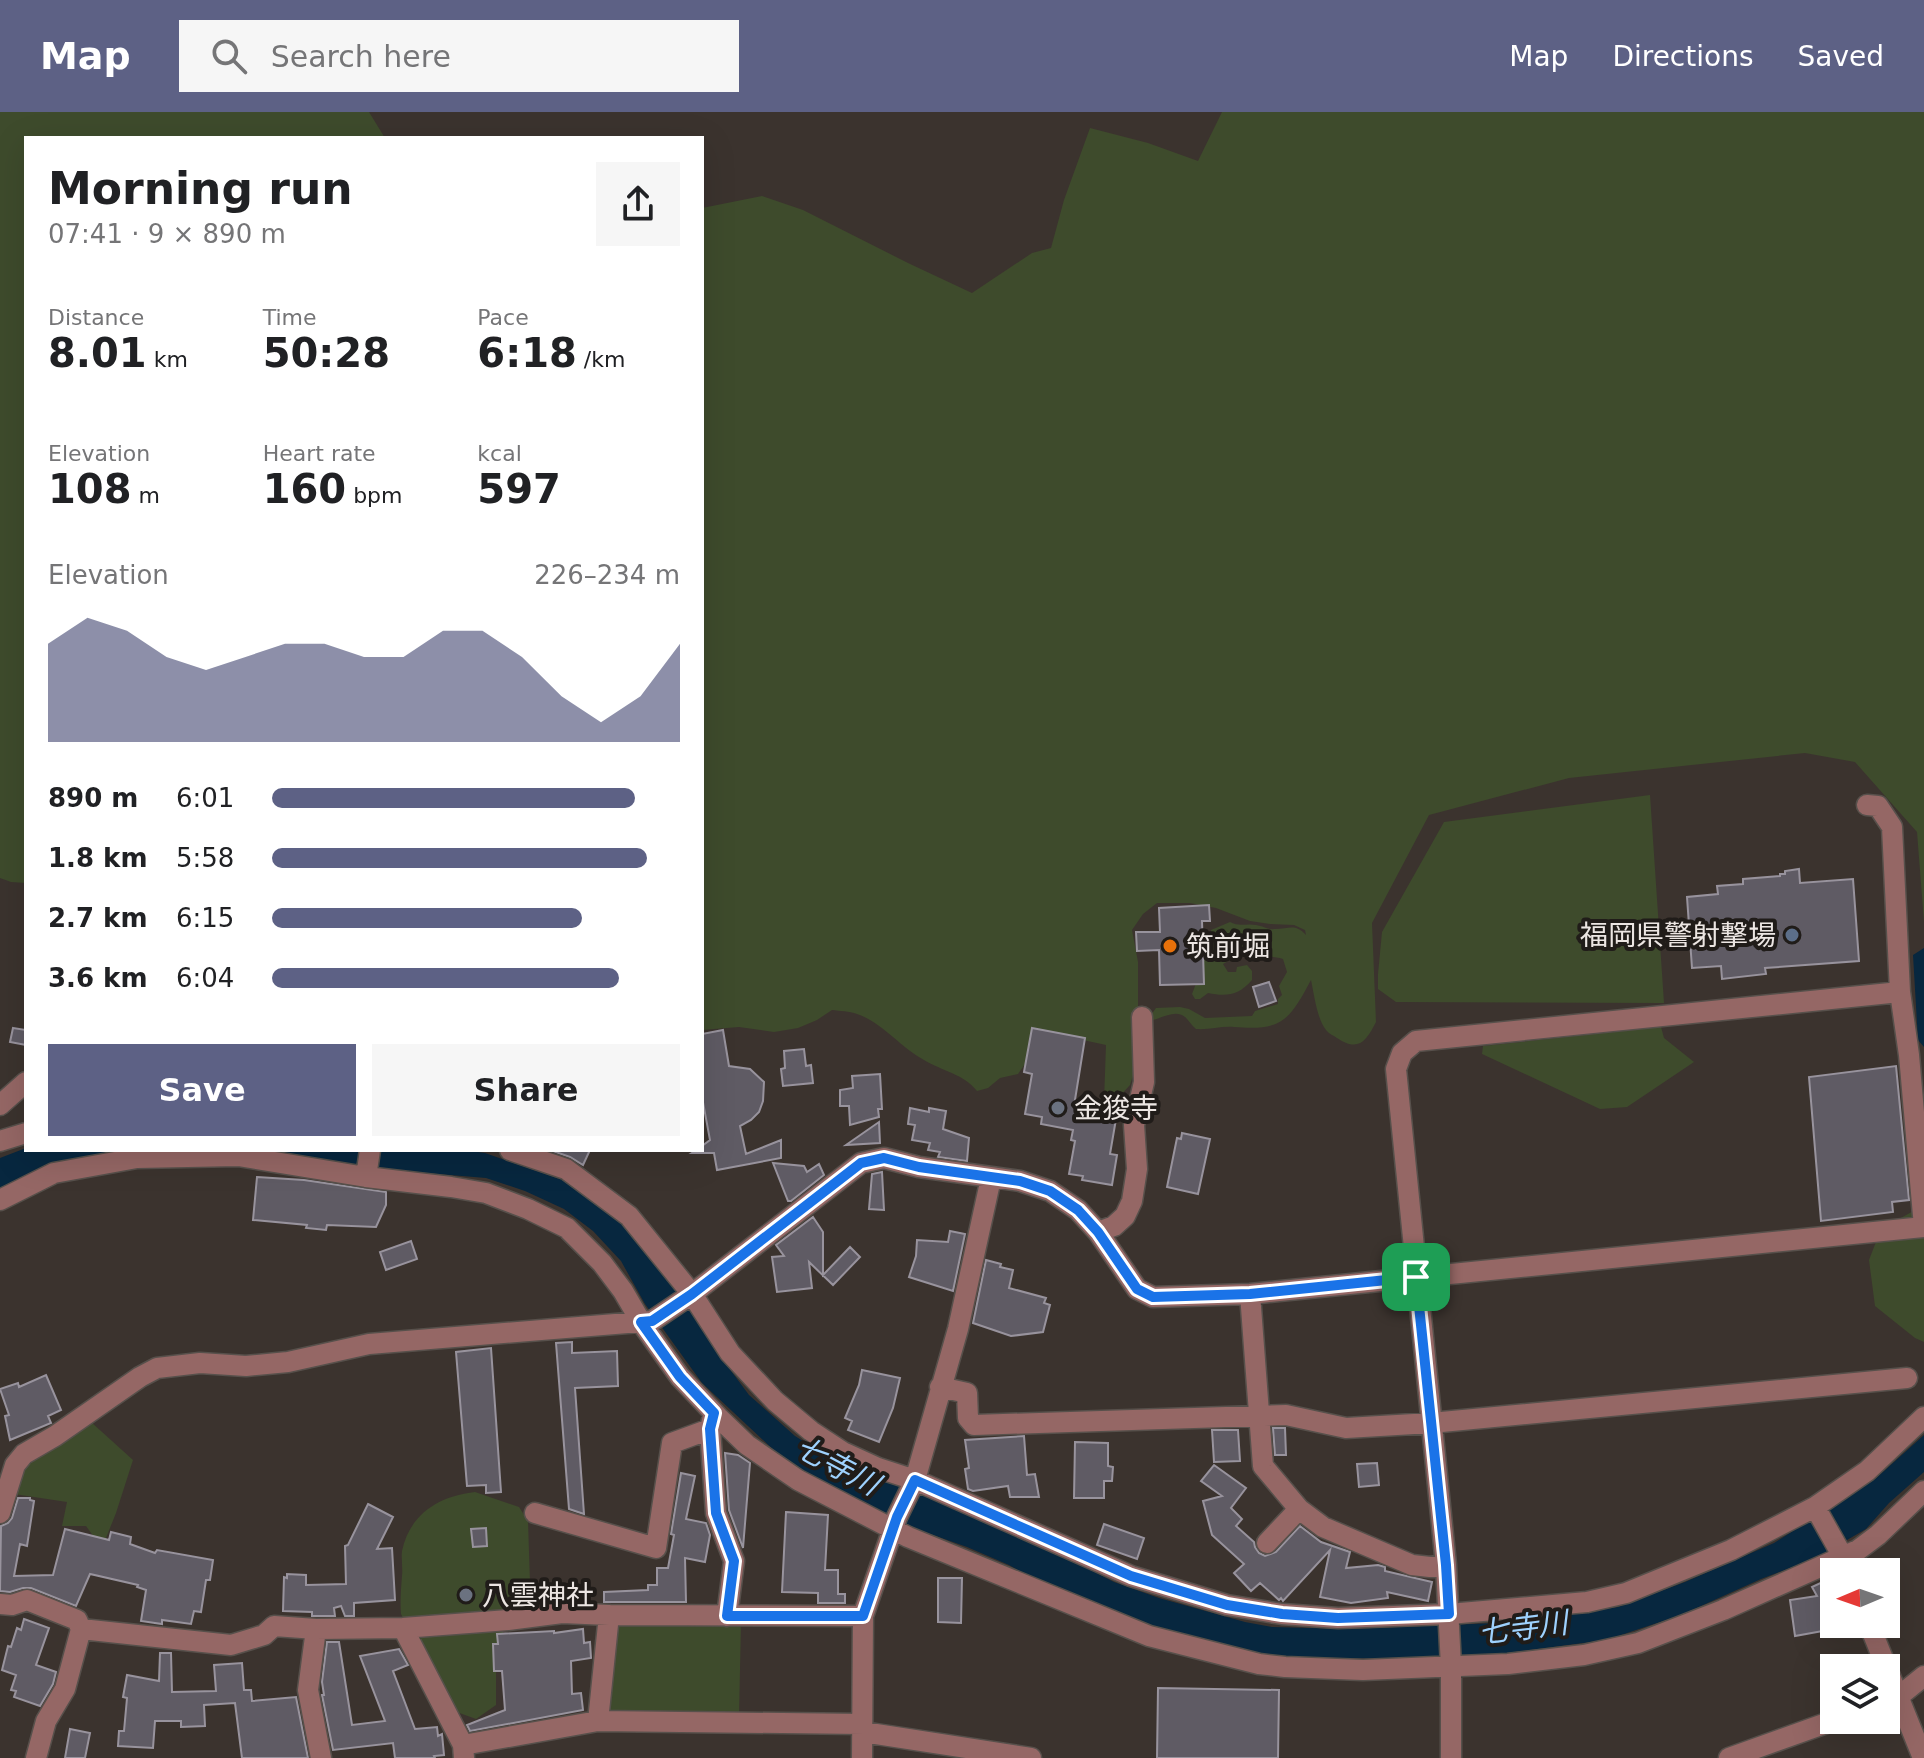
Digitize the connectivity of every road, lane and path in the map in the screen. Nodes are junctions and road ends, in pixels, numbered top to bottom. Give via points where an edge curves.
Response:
1 (1867, 805) dead end
2 (1900, 992) junction
3 (1142, 1017) dead end
4 (24, 1084) edge
5 (0, 1105) edge
6 (24, 1134) edge
7 (0, 1141) edge
8 (370, 1152) edge
9 (516, 1152) edge
10 (366, 1174) junction
11 (991, 1178) junction
12 (0, 1200) edge
13 (1924, 1227) edge
14 (1098, 1232) junction
15 (1416, 1277) junction
16 (1250, 1294) junction
17 (688, 1296) junction
18 (647, 1322) junction
19 (1907, 1378) dead end
20 (940, 1387) junction
21 (1260, 1415) junction
22 (1924, 1417) edge
23 (712, 1421) junction
24 (1431, 1423) junction
25 (912, 1485) junction
26 (1924, 1491) edge
27 (1299, 1509) junction
28 (1818, 1510) junction
29 (0, 1513) edge
30 (535, 1513) dead end
31 (896, 1523) junction
32 (1267, 1543) dead end
33 (1842, 1558) edge
34 (1845, 1558) edge
35 (1446, 1565) junction
36 (1820, 1569) edge
37 (0, 1604) edge
38 (1449, 1614) junction
39 (609, 1615) junction
40 (727, 1616) junction
41 (863, 1616) junction
42 (403, 1628) junction
43 (81, 1629) junction
44 (316, 1629) junction
45 (1451, 1667) junction
46 (1924, 1676) edge
47 (1900, 1693) edge
48 (1900, 1714) edge
49 (598, 1721) junction
50 (1820, 1725) edge
51 (862, 1728) junction
52 (463, 1751) edge
53 (36, 1758) edge
54 (321, 1758) edge
55 (862, 1758) edge
56 (1031, 1758) edge
57 (1451, 1758) edge
58 (1729, 1758) edge
59 (1923, 1758) edge

1 - 2 street via 1878,806 1892,827
2 - 13 street
2 - 15 street via 1416,1041 1402,1053 1396,1069
3 - 14 street via 1144,1082 1134,1125 1137,1169 1132,1201 1125,1216
4 - 5 street
6 - 7 street
8 - 10 street
9 - 17 street via 566,1169 629,1216
10 - 12 street via 238,1156 137,1158 54,1173
10 - 18 street via 486,1193 567,1228
11 - 14 street via 1050,1191
11 - 17 street via 884,1158 861,1163
11 - 20 street
13 - 15 street
14 - 16 street via 1137,1289 1153,1297
15 - 16 street
15 - 24 street
16 - 21 street
17 - 18 street
17 - 25 street via 730,1353 775,1401 843,1452
18 - 23 street
18 - 29 street via 369,1344 260,1365 157,1368 24,1454 15,1465
19 - 24 street
20 - 21 street via 967,1393 968,1418 974,1425
20 - 25 street
21 - 24 street via 1346,1428
21 - 27 street via 1263,1466
22 - 28 street
23 - 30 street via 672,1443 656,1548
23 - 31 street via 798,1480
23 - 40 street via 716,1513 734,1561
24 - 35 street
25 - 31 street
25 - 38 street via 1131,1576 1227,1605 1338,1618
26 - 34 street
27 - 32 street
27 - 35 street via 1323,1527 1412,1565
28 - 33 street
28 - 38 street via 1626,1593 1587,1602
31 - 41 street
31 - 45 street via 908,1537 1149,1636 1285,1667
35 - 38 street
36 - 45 street via 1612,1650
37 - 43 street via 27,1600 77,1620
38 - 45 street
39 - 40 street
39 - 42 street via 562,1613
39 - 49 street
40 - 41 street
41 - 51 street
42 - 44 street
42 - 52 street
43 - 44 street via 231,1645 264,1635 274,1626
43 - 53 street via 65,1689 46,1721
44 - 54 street via 308,1690
45 - 57 street
46 - 47 street
48 - 59 street
49 - 51 street
49 - 52 street
50 - 58 street
51 - 55 street
51 - 56 street

